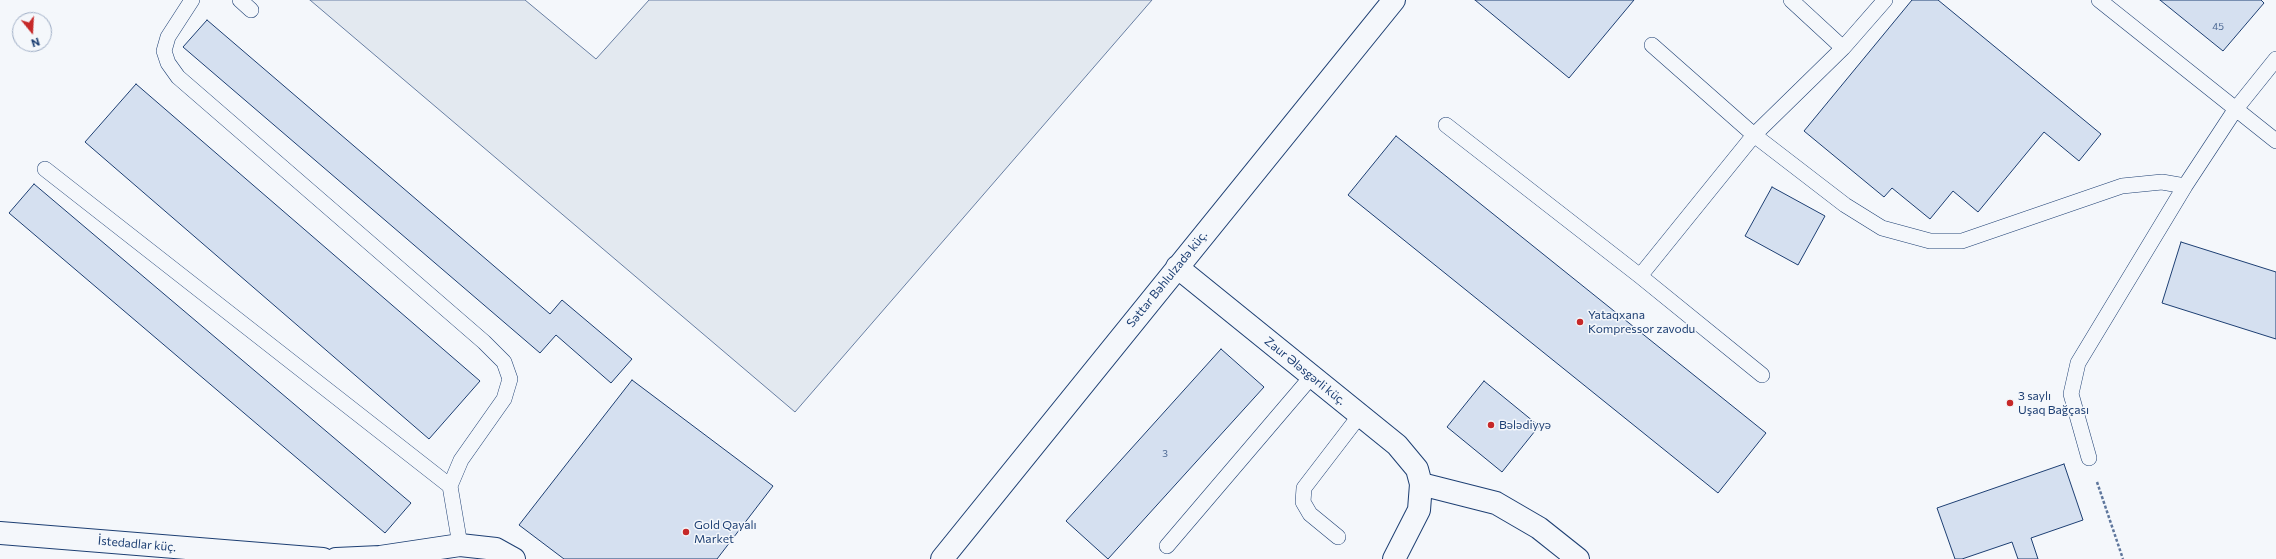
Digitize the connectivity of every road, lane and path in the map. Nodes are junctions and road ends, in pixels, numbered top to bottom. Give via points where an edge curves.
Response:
1 (192, 0) edge
2 (1394, 0) edge
3 (1791, 0) edge
4 (1885, 0) edge
5 (2099, 0) edge
6 (1652, 45) dead end
7 (1843, 48) junction
8 (2276, 59) edge
9 (2236, 110) junction
10 (1446, 125) dead end
11 (1754, 135) junction
12 (2276, 141) edge
13 (45, 169) dead end
14 (2185, 186) junction
15 (1177, 267) junction
16 (1640, 276) junction
17 (1762, 375) dead end
18 (1312, 376) junction
19 (1360, 415) junction
20 (2089, 458) joint
21 (1421, 484) junction
22 (450, 486) junction
23 (0, 533) edge
24 (1338, 537) dead end
25 (460, 545) junction
26 (1167, 546) dead end
27 (323, 559) edge
28 (336, 559) edge
29 (514, 559) edge
30 (942, 559) edge
31 (1394, 559) edge
32 (1578, 559) edge
33 (2123, 559) edge

1 - 22 lane via 168,37 164,51 168,63 178,77 504,362 510,379 504,399 460,460
2 - 15 street, Səttar Bəhlulzadə küç.
3 - 7 lane
4 - 7 lane
5 - 9 lane
6 - 11 lane
7 - 11 lane
8 - 9 lane
9 - 12 lane
9 - 14 lane
10 - 16 lane
11 - 14 lane via 1845,205 1882,228 1930,241 1962,241 2122,186 2162,182
11 - 16 lane
13 - 22 lane
14 - 20 lane via 2078,362 2071,394
15 - 18 street, Zaur Ələsgərli küç.
15 - 30 street, Səttar Bəhlulzadə küç.
16 - 17 lane
18 - 19 street, Zaur Ələsgərli küç.
18 - 26 lane
19 - 21 street, Zaur Ələsgərli küç. via 1397,445 1417,469
19 - 24 lane via 1304,488 1303,502 1310,514
20 - 33 path
21 - 31 street, Zaur Ələsgərli küç. via 1420,510
21 - 32 street via 1496,503 1539,528
22 - 25 lane
23 - 27 street, İstedadlar küç.
25 - 28 street via 380,557
25 - 29 street via 496,549

